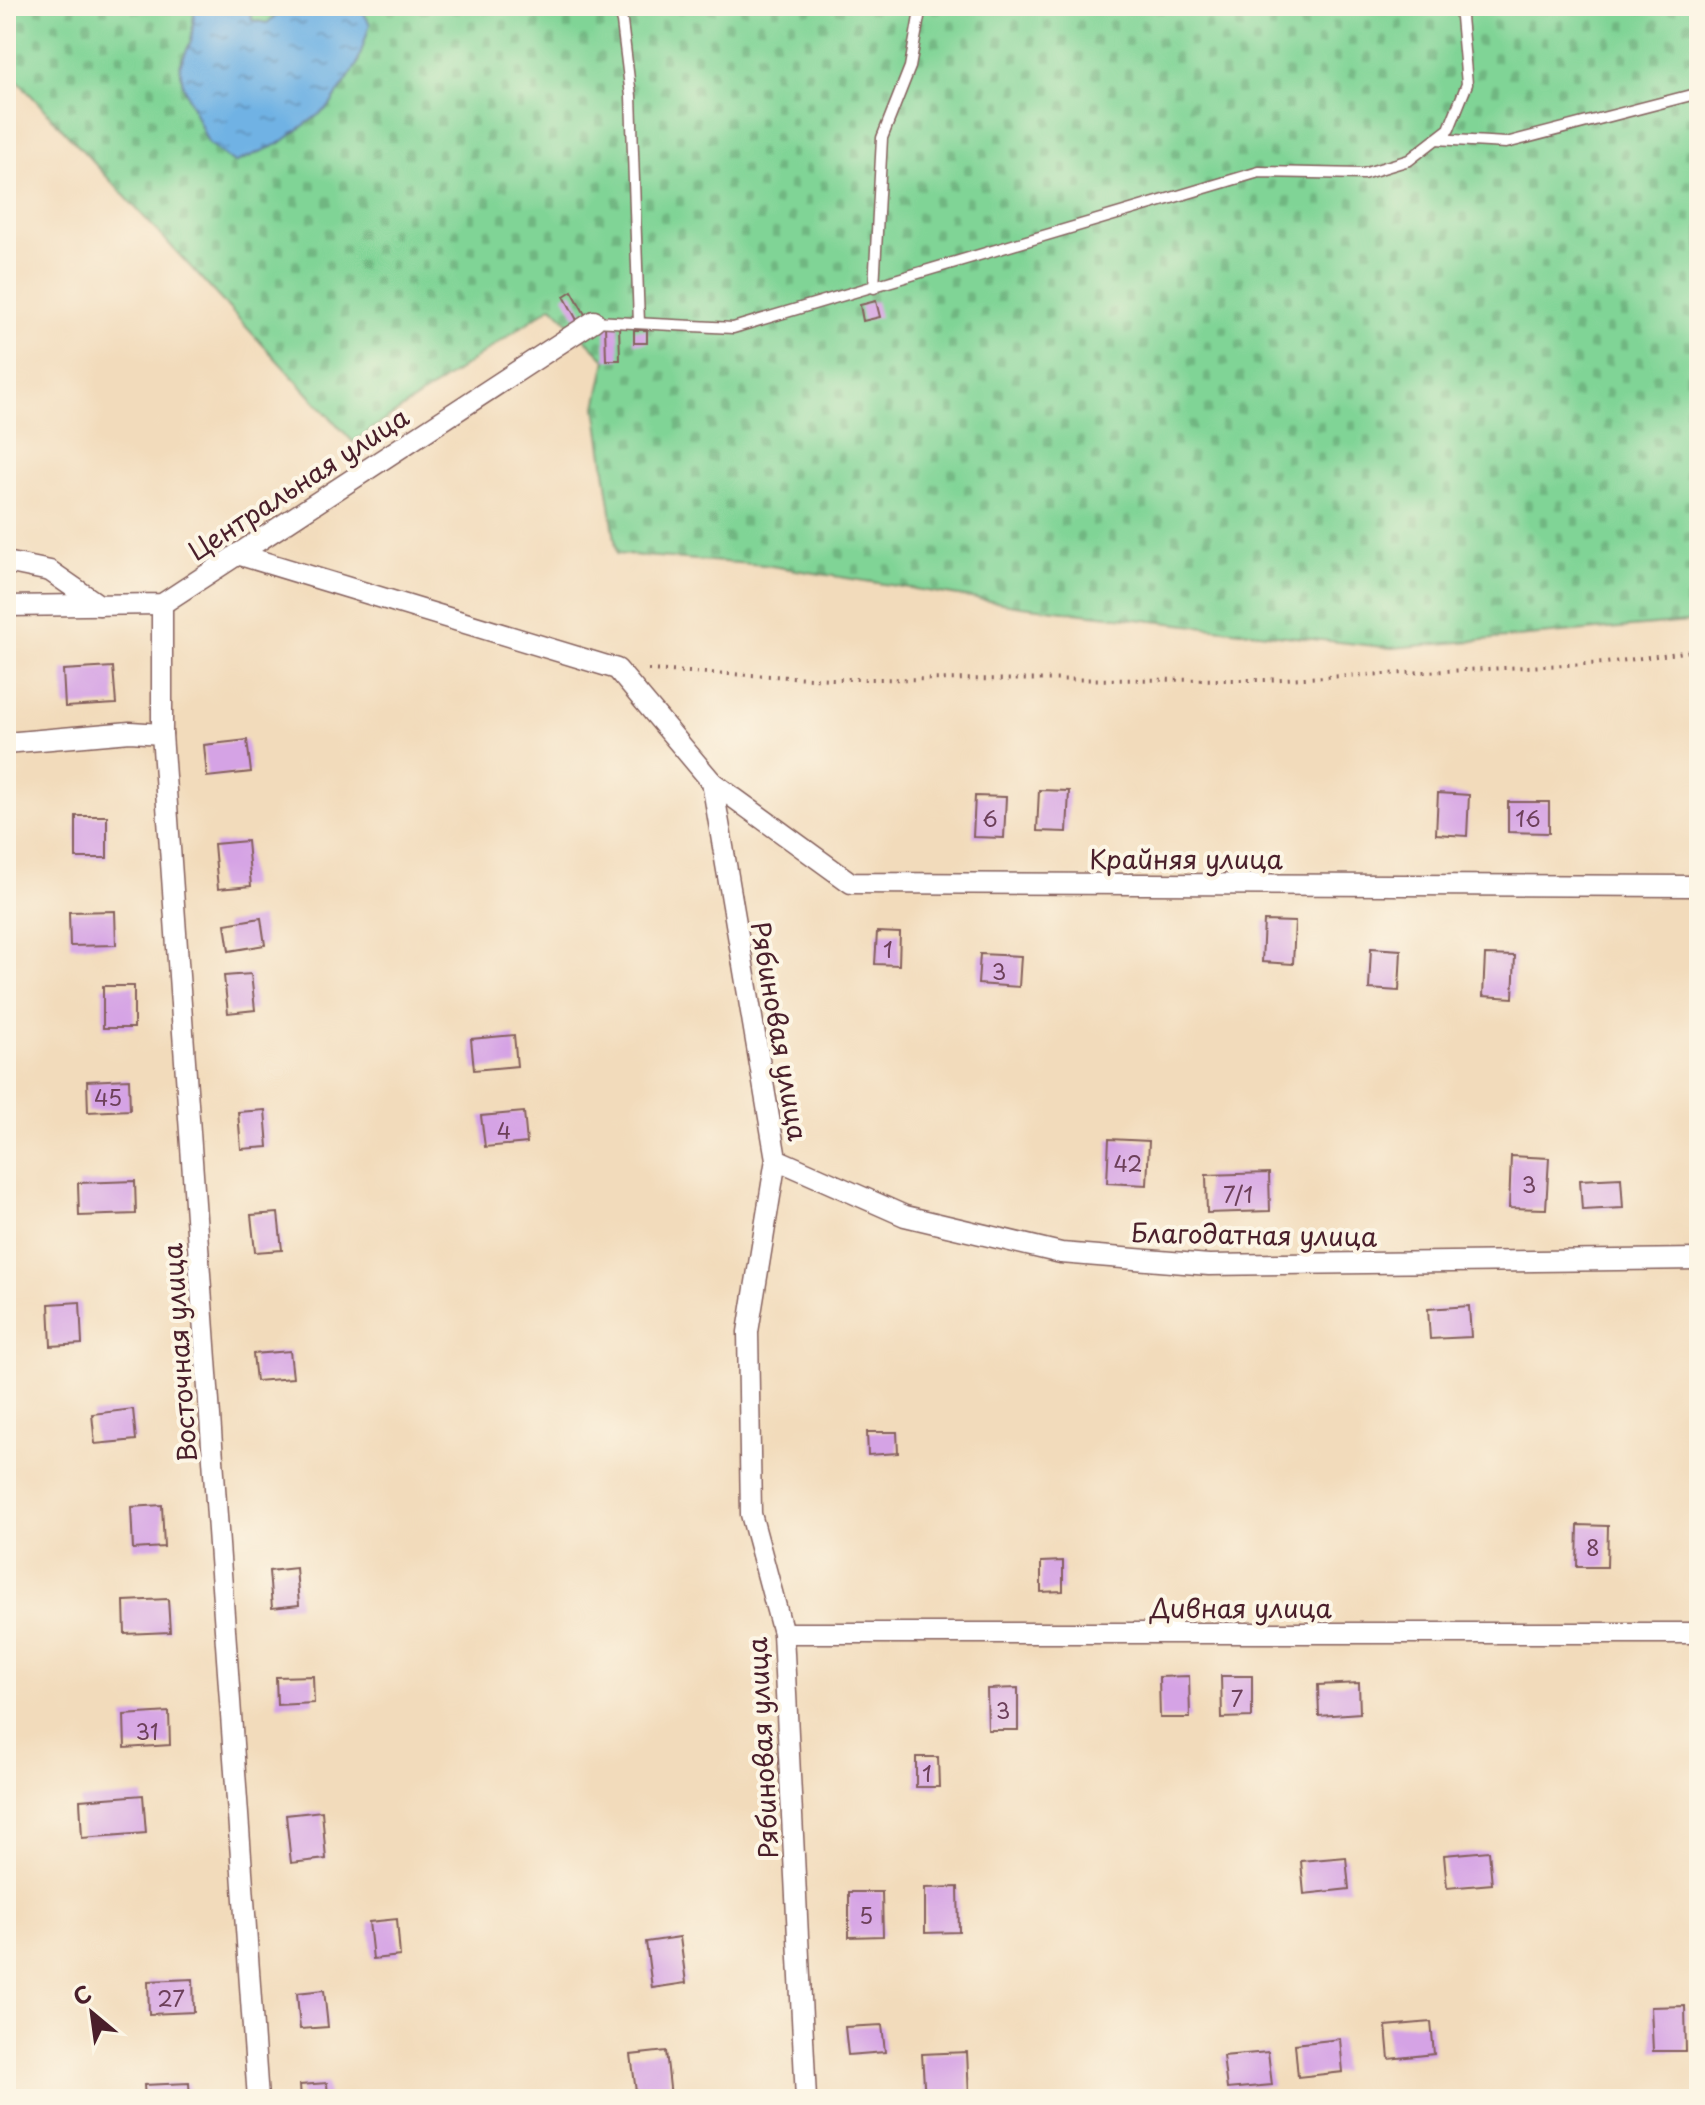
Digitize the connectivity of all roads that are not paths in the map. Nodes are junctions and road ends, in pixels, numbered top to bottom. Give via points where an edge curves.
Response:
1 (617, 6) edge
2 (921, 6) edge
3 (1460, 6) edge
4 (1699, 93) edge
5 (1436, 139) junction
6 (874, 288) junction
7 (594, 321) joint
8 (639, 323) junction
9 (237, 554) junction
10 (6, 562) edge
11 (162, 604) junction
12 (99, 605) junction
13 (6, 606) edge
14 (162, 734) junction
15 (6, 743) edge
16 (712, 782) junction
17 (1692, 886) dead end
18 (776, 1159) junction
19 (1699, 1259) edge
20 (783, 1633) junction
21 (1699, 1633) edge
22 (258, 2099) edge
23 (806, 2099) edge

1 - 8 lane via 631,96
2 - 6 lane via 910,67 882,138
3 - 5 lane via 1467,84 1449,129
4 - 5 lane via 1506,143
5 - 6 lane via 1409,160 1363,174 1259,172
6 - 8 lane via 733,328
7 - 8 lane
7 - 9 street, Центральная улица
9 - 11 street, Центральная улица
9 - 16 street, Крайняя улица via 617,669
10 - 12 street via 50,571
11 - 12 street
11 - 14 street, Восточная улица
12 - 13 street
14 - 15 street
14 - 22 street, Восточная улица
16 - 17 street, Крайняя улица via 851,883
16 - 18 street, Рябиновая улица
18 - 19 street, Благодатная улица via 905,1216 1061,1253 1209,1265
18 - 20 street, Рябиновая улица via 748,1347 751,1514
20 - 21 street, Дивная улица
20 - 23 street, Рябиновая улица

